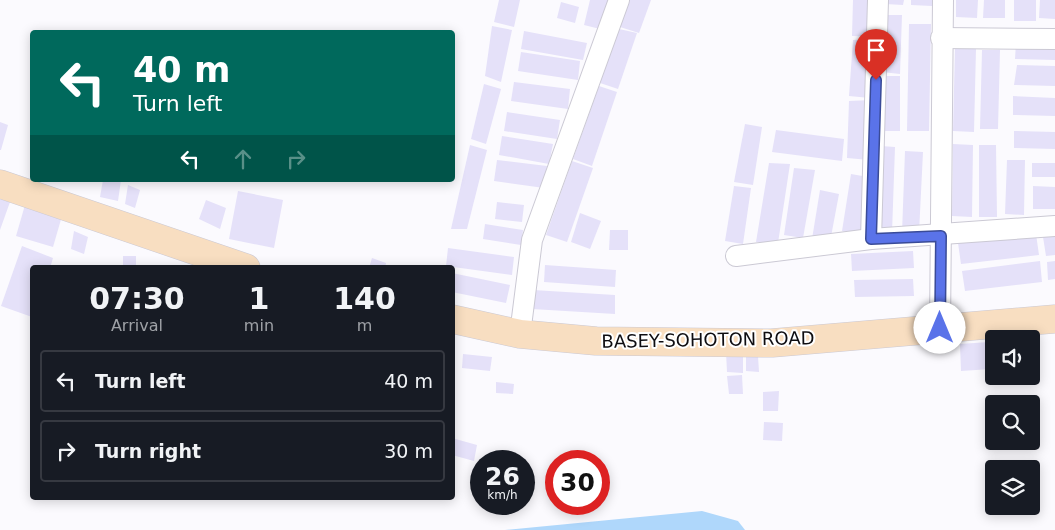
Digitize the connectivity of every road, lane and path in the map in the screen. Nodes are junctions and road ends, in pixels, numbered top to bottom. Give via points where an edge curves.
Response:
1 (619, 0) edge
2 (878, 0) edge
3 (943, 0) edge
4 (941, 38) junction
5 (1055, 38) edge
6 (0, 184) edge
7 (1055, 226) edge
8 (941, 236) junction
9 (871, 239) junction
10 (736, 256) dead end
11 (237, 265) edge
12 (1055, 319) edge
13 (455, 320) edge
14 (940, 328) junction
15 (520, 334) junction

1 - 15 street via 532,240
2 - 9 street
3 - 4 street
4 - 5 street
4 - 8 street
6 - 11 main road
7 - 8 street
8 - 9 street
8 - 14 street
9 - 10 street
12 - 14 main road, BASEY-SOHOTON ROAD
13 - 15 main road, BASEY-SOHOTON ROAD
14 - 15 main road, BASEY-SOHOTON ROAD via 772,343 596,341

